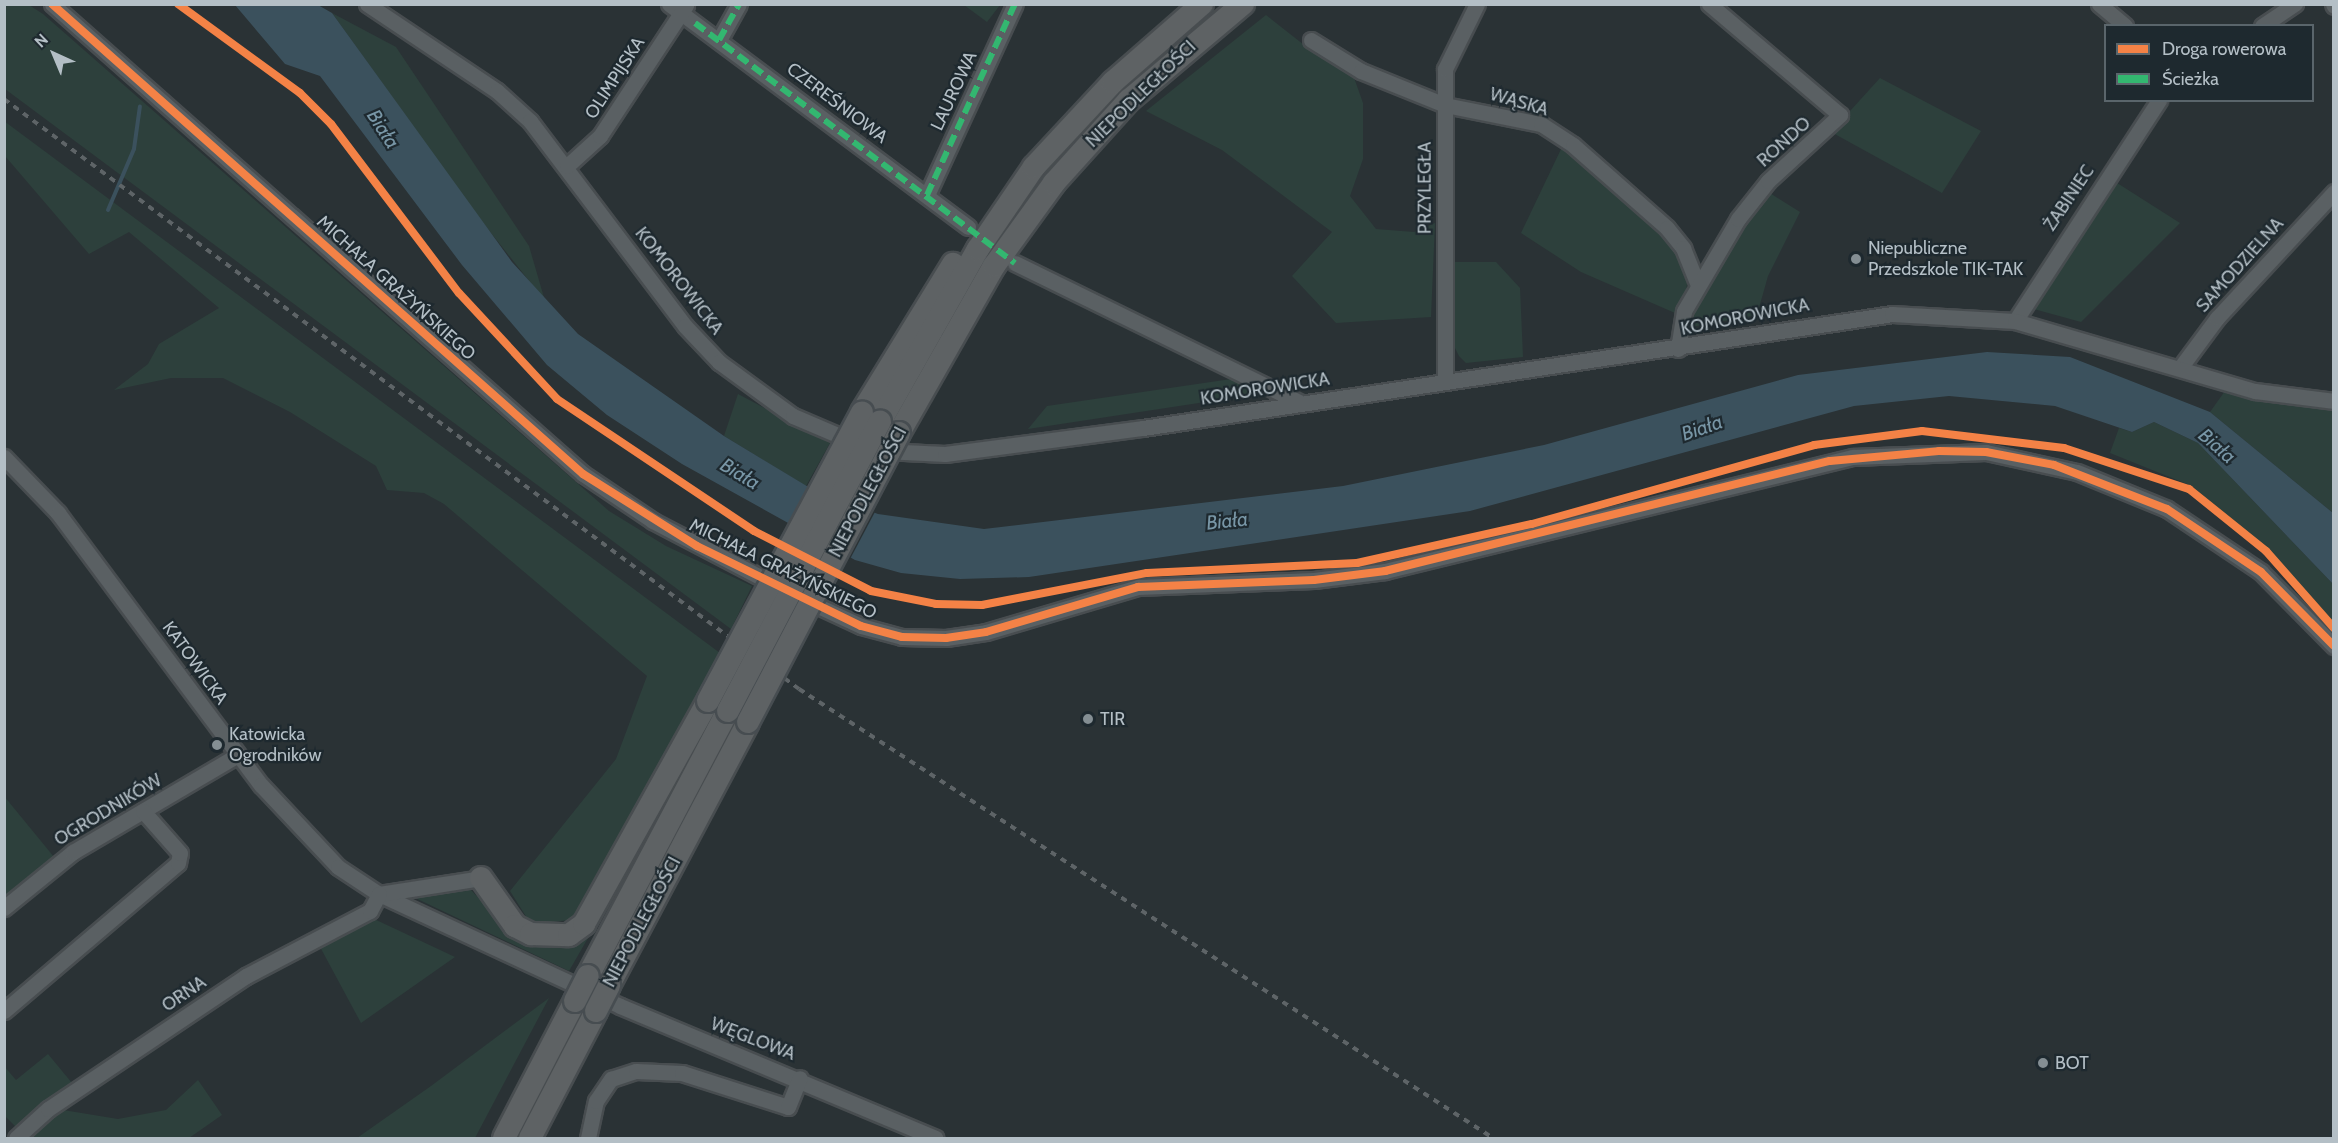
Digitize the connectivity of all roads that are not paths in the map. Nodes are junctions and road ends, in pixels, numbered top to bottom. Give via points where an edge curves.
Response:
1 (52, 4) edge
2 (367, 4) edge
3 (739, 4) edge
4 (1015, 4) edge
5 (1202, 4) edge
6 (1243, 4) edge
7 (1478, 4) edge
8 (1708, 4) edge
9 (2099, 4) edge
10 (2295, 4) edge
11 (679, 7) edge
12 (2123, 24) edge
13 (2265, 24) edge
14 (719, 40) junction
15 (1311, 40) dead end
16 (2158, 102) edge
17 (1445, 105) junction
18 (567, 166) junction
19 (2334, 192) edge
20 (927, 195) junction
21 (968, 227) dead end
22 (1015, 263) dead end
23 (1698, 285) junction
24 (2015, 321) junction
25 (1678, 350) junction
26 (2180, 369) junction
27 (1445, 380) junction
28 (2334, 401) edge
29 (1299, 402) junction
30 (880, 422) junction
31 (4, 457) edge
32 (2334, 646) edge
33 (728, 711) junction
34 (238, 754) junction
35 (143, 811) junction
36 (481, 878) joint
37 (379, 894) junction
38 (4, 908) edge
39 (556, 976) joint
40 (4, 1011) edge
41 (800, 1078) junction
42 (16, 1138) edge
43 (504, 1138) edge
44 (530, 1138) edge
45 (588, 1138) edge
46 (935, 1138) edge

1 - 32 street, MICHAŁA GRAŻYŃSKIEGO via 583,474 697,546 861,626 902,637 946,638 986,632 1138,587 1314,580 1385,571 1830,461 1939,451 1986,452 2054,465 2167,509 2261,572
2 - 18 street, KOMOROWICKA via 497,91
3 - 14 street
4 - 20 street, LAUROWA
5 - 30 highway, NIEPODLEGŁOŚCI via 1113,82 1019,188 950,295
6 - 30 highway, NIEPODLEGŁOŚCI via 1129,100 1054,183
7 - 17 street, PRZYLEGŁA via 1445,69
8 - 23 street, RONDO via 1840,115 1768,181
9 - 12 street
10 - 13 street
11 - 14 street, CZEREŚNIOWA
11 - 18 street, OLIMPIJSKA via 600,136
14 - 20 street, CZEREŚNIOWA
15 - 17 street, WĄSKA via 1361,71
16 - 24 street, ŻABINIEC
17 - 23 street, WĄSKA via 1540,124 1573,145 1667,228 1683,248
17 - 27 street, PRZYLEGŁA
18 - 29 street, KOMOROWICKA via 661,294 719,363 793,416 879,450 945,454
19 - 26 street, SAMODZIELNA via 2217,318
20 - 21 street, CZEREŚNIOWA
22 - 29 street
23 - 25 street, RONDO via 1684,311
24 - 25 street, KOMOROWICKA via 1892,314
24 - 26 street, KOMOROWICKA
25 - 27 street, KOMOROWICKA
26 - 28 street, KOMOROWICKA via 2255,391
27 - 29 street, KOMOROWICKA
30 - 33 highway, NIEPODLEGŁOŚCI, bridge
31 - 34 street, KATOWICKA via 58,513
33 - 36 highway via 584,924 569,935 531,934 515,926
33 - 43 highway, NIEPODLEGŁOŚCI, bridge
33 - 44 highway, NIEPODLEGŁOŚCI, bridge via 609,985
34 - 35 street, OGRODNIKÓW
34 - 37 street, KATOWICKA via 322,854
35 - 38 street, OGRODNIKÓW via 73,852
35 - 40 street via 180,853 178,863
36 - 37 street
37 - 39 street, KATOWICKA
37 - 42 street, ORNA via 370,911 246,976 48,1109
39 - 41 street, WĘGLOWA
41 - 45 street via 788,1107 682,1073 636,1071 611,1079 596,1101
41 - 46 street, WĘGLOWA

